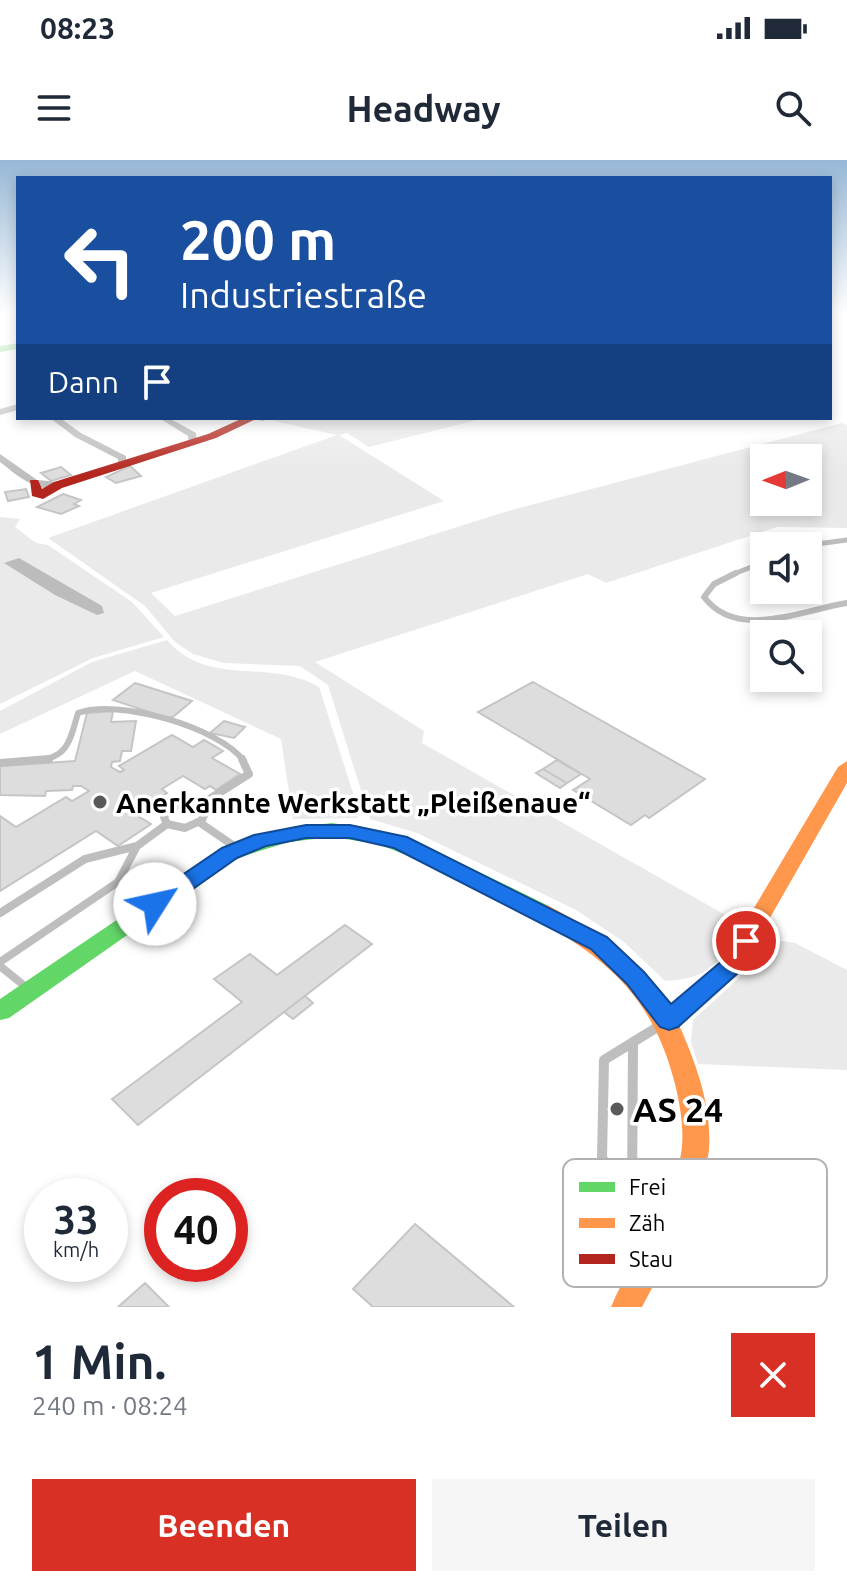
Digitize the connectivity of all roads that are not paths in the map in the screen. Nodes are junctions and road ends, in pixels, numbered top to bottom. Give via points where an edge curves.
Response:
1 (57, 420) edge
2 (167, 420) edge
3 (248, 420) edge
4 (199, 438) junction
5 (0, 457) edge
6 (122, 462) junction
7 (34, 483) joint
8 (847, 540) edge
9 (822, 543) edge
10 (750, 568) edge
11 (847, 603) edge
12 (0, 763) edge
13 (847, 767) edge
14 (200, 805) junction
15 (199, 822) junction
16 (167, 824) junction
17 (137, 846) junction
18 (239, 849) junction
19 (0, 913) edge
20 (0, 964) edge
21 (31, 991) junction
22 (0, 1011) edge
23 (669, 1020) junction
24 (633, 1042) junction
25 (603, 1159) edge
26 (632, 1159) edge
27 (694, 1159) edge
28 (637, 1287) edge
29 (626, 1307) edge

1 - 6 street
2 - 4 street
3 - 4 street
4 - 6 street
5 - 7 street
6 - 7 street via 38,496
8 - 9 lane
10 - 11 lane via 706,591 708,606 719,615 764,620
12 - 14 lane via 62,754 78,713 116,707 217,739 247,764 249,774
13 - 23 street via 731,966
14 - 15 lane via 205,813
14 - 16 lane via 173,806 164,815
15 - 16 lane via 185,828
15 - 18 lane
16 - 17 lane
17 - 19 lane via 85,859
17 - 20 lane via 118,882
18 - 21 street
18 - 23 street via 306,831 350,831 400,842 599,943
20 - 21 lane
21 - 22 street
23 - 24 lane
23 - 27 street via 685,1058
24 - 25 lane via 604,1060
24 - 26 lane
28 - 29 street

